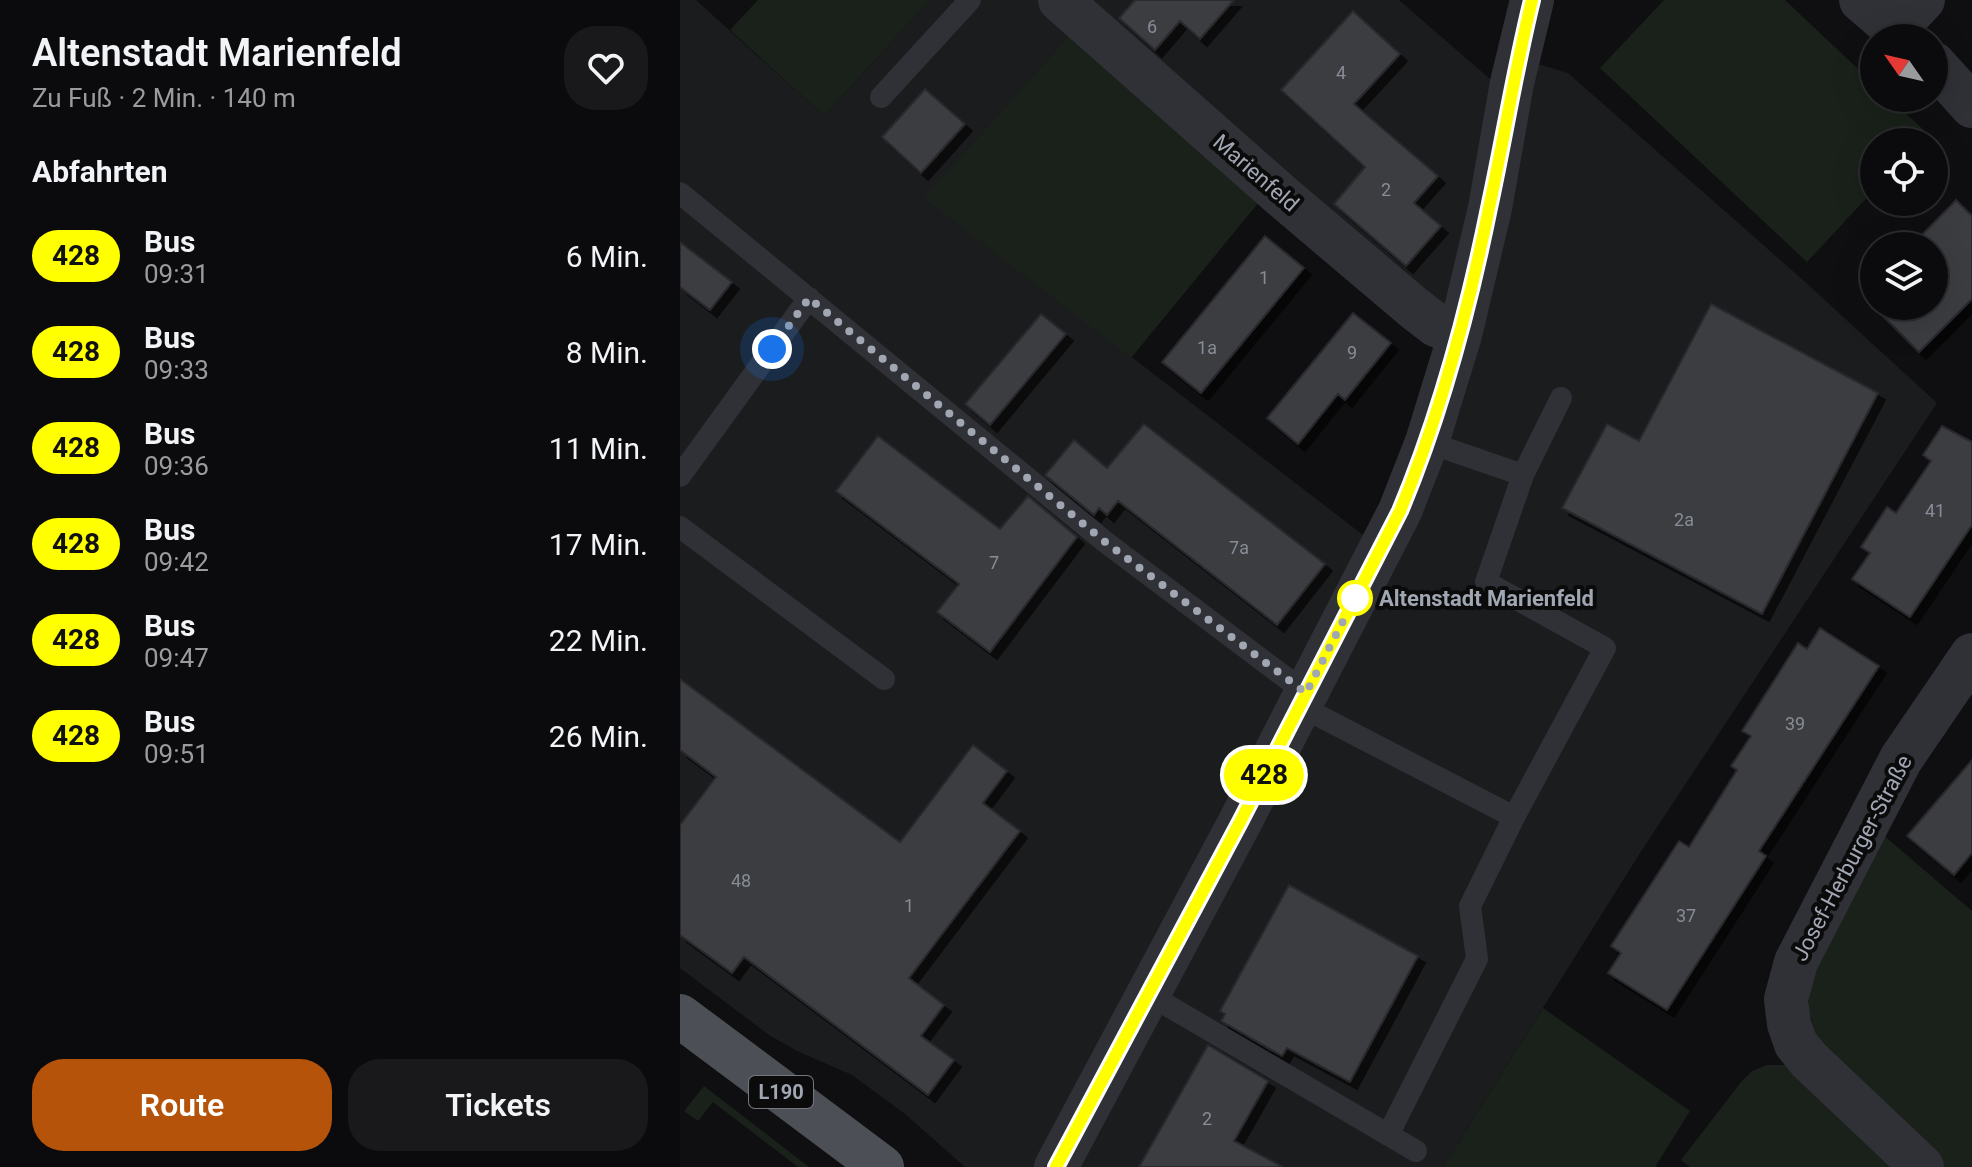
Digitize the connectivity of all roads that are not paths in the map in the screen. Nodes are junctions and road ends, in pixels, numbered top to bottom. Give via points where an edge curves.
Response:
1 (970, 0) edge
2 (1060, 0) edge
3 (1532, 0) edge
4 (1861, 0) edge
5 (1908, 22) edge
6 (1948, 79) edge
7 (881, 97) dead end
8 (1972, 106) edge
9 (680, 193) edge
10 (809, 298) junction
11 (1460, 335) junction
12 (1561, 398) dead end
13 (1427, 442) junction
14 (1523, 475) junction
15 (680, 476) edge
16 (680, 527) edge
17 (1972, 655) edge
18 (884, 679) dead end
19 (1303, 699) junction
20 (1514, 817) junction
21 (1148, 994) junction
22 (680, 1016) edge
23 (1388, 1135) junction
24 (1416, 1151) dead end
25 (882, 1167) edge
26 (1056, 1167) edge
27 (1922, 1167) edge

1 - 7 lane
2 - 11 street, Marienfeld via 1381,281 1436,325
3 - 11 street
4 - 5 street
6 - 8 street
9 - 10 lane
10 - 15 lane
10 - 19 lane
11 - 13 street
12 - 14 lane
13 - 14 lane
13 - 19 street via 1400,511
14 - 20 lane via 1486,582 1605,648
16 - 18 lane
17 - 27 street, Josef-Herburger-Straße via 1901,759 1796,962 1786,999 1796,1044
19 - 20 lane
19 - 21 street
20 - 23 lane via 1470,906 1477,959
21 - 23 lane
21 - 26 street
22 - 25 main road, L190
23 - 24 lane

